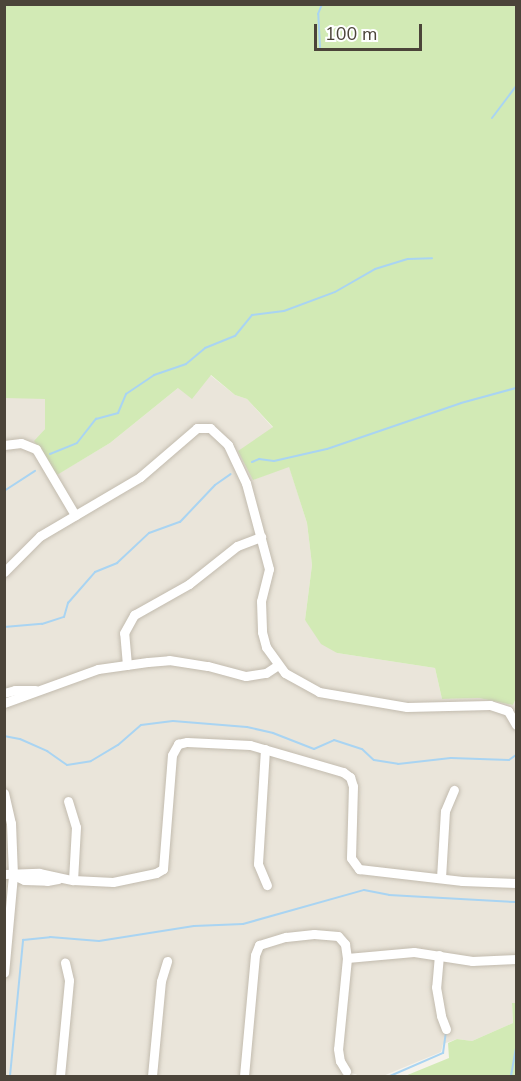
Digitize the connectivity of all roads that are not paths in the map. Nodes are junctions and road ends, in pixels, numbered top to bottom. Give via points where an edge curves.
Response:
1 (4, 445) edge
2 (75, 515) junction
3 (261, 537) junction
4 (4, 572) edge
5 (127, 665) junction
6 (278, 665) junction
7 (41, 690) junction
8 (4, 693) edge
9 (5, 703) edge
10 (516, 725) edge
11 (265, 748) junction
12 (454, 790) dead end
13 (4, 793) edge
14 (68, 801) dead end
15 (9, 875) edge
16 (441, 878) junction
17 (73, 880) junction
18 (516, 883) edge
19 (267, 885) dead end
20 (439, 955) junction
21 (347, 958) junction
22 (516, 959) edge
23 (167, 961) dead end
24 (65, 962) dead end
25 (4, 973) edge
26 (446, 1029) dead end
27 (346, 1071) dead end
28 (60, 1077) edge
29 (152, 1077) edge
30 (244, 1077) edge

1 - 2 street via 21,443 36,449
2 - 3 street via 140,477 197,428 210,428 228,445 243,473
2 - 4 street via 31,543
3 - 5 street via 237,546 189,584 134,615 124,633
3 - 6 street via 269,569 261,601 262,632
5 - 6 street via 169,660 246,676 266,674
5 - 7 street via 98,669
6 - 10 street via 299,683 320,692 407,707 490,705 508,711
7 - 8 street
7 - 9 street
11 - 16 street via 350,777 350,850 360,869
11 - 17 street via 178,744 172,755 163,869 113,882
11 - 19 street via 258,864
12 - 16 street via 445,811
13 - 15 street via 11,823
14 - 17 street via 76,827
15 - 17 street
15 - 25 street
16 - 18 street
20 - 21 street via 414,952
20 - 22 street via 472,961
20 - 26 street via 436,987
21 - 27 street via 338,1049
21 - 30 street via 345,944 338,936 286,937 259,945
23 - 29 street via 161,981
24 - 28 street via 69,980

